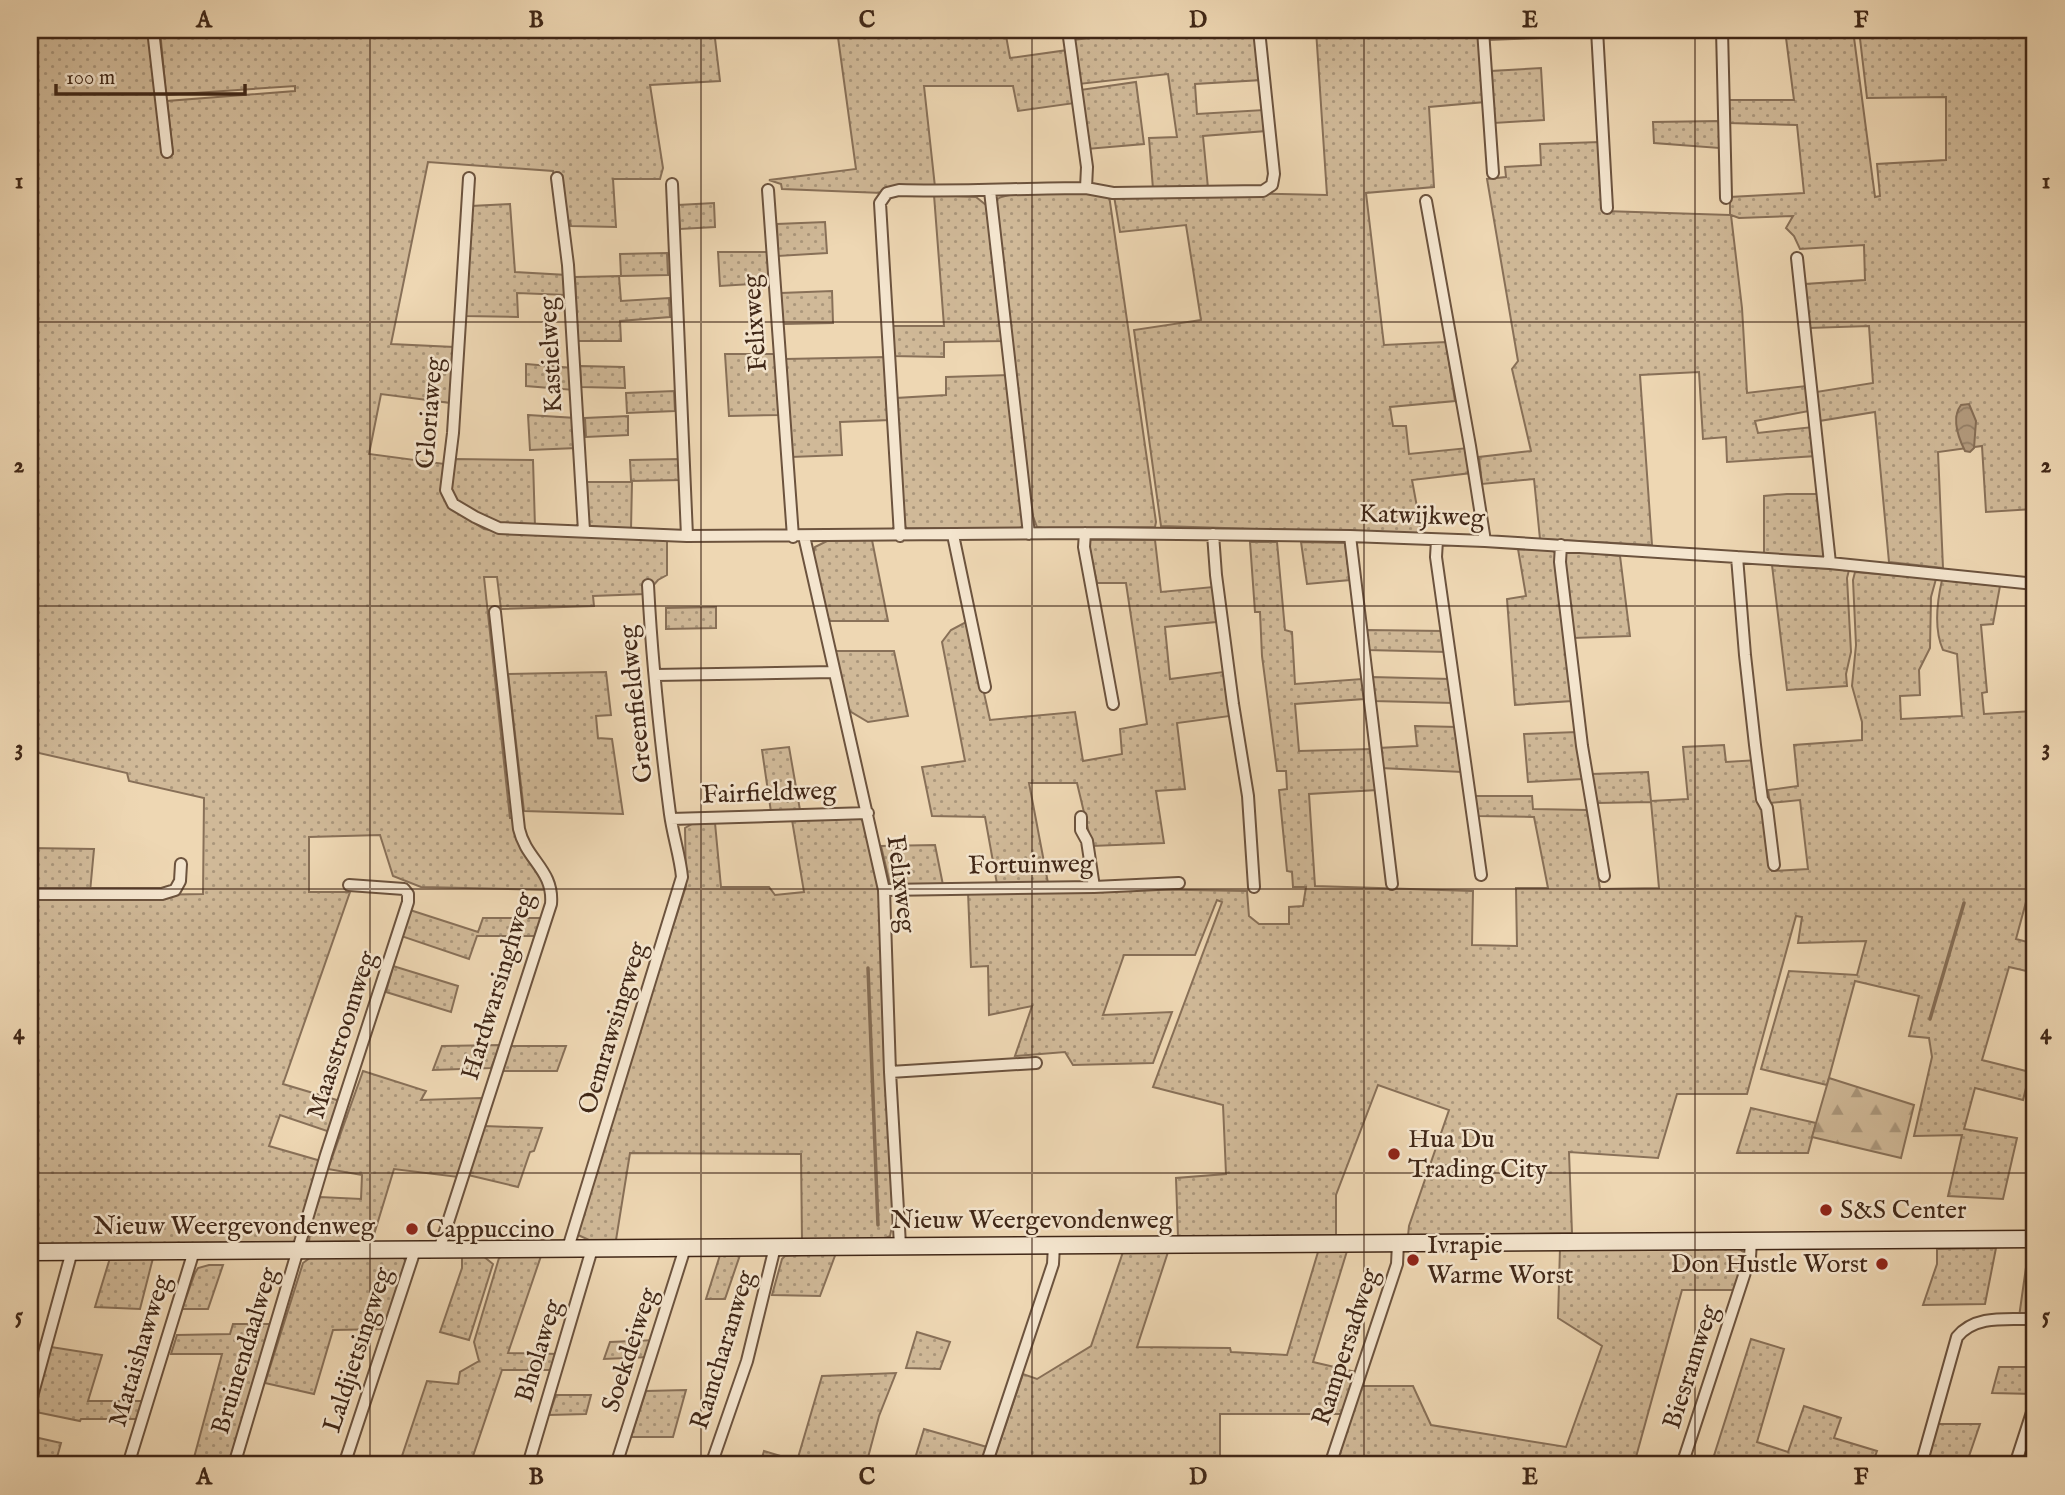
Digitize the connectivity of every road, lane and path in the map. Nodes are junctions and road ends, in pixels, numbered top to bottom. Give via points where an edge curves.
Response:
1 (153, 30) edge
2 (1068, 30) edge
3 (1259, 30) edge
4 (1483, 30) edge
5 (1597, 30) edge
6 (1722, 30) edge
7 (167, 152) dead end
8 (1493, 173) dead end
9 (469, 178) dead end
10 (556, 178) dead end
11 (672, 184) dead end
12 (1086, 188) junction
13 (768, 190) dead end
14 (990, 191) junction
15 (1727, 198) dead end
16 (1426, 201) dead end
17 (1607, 208) dead end
18 (1797, 258) dead end
19 (583, 531) junction
20 (1085, 533) junction
21 (1029, 534) junction
22 (1213, 534) junction
23 (953, 535) junction
24 (687, 536) junction
25 (799, 536) junction
26 (900, 536) junction
27 (1350, 536) junction
28 (1437, 540) junction
29 (1485, 541) junction
30 (1561, 545) junction
31 (1737, 557) junction
32 (1830, 563) junction
33 (2035, 584) edge
34 (648, 585) dead end
35 (495, 612) dead end
36 (834, 672) junction
37 (655, 675) junction
38 (985, 687) dead end
39 (1113, 704) dead end
40 (868, 813) junction
41 (1081, 817) dead end
42 (671, 819) junction
43 (181, 864) dead end
44 (1774, 865) dead end
45 (1481, 875) dead end
46 (1604, 876) dead end
47 (1179, 883) dead end
48 (1392, 884) dead end
49 (349, 885) dead end
50 (1094, 887) junction
51 (1254, 887) dead end
52 (884, 890) junction
53 (30, 894) edge
54 (1036, 1063) dead end
55 (890, 1072) junction
56 (2035, 1239) edge
57 (1751, 1241) junction
58 (1398, 1243) junction
59 (900, 1245) junction
60 (1054, 1245) junction
61 (775, 1247) junction
62 (568, 1248) junction
63 (685, 1248) junction
64 (592, 1249) junction
65 (300, 1250) junction
66 (415, 1250) junction
67 (439, 1250) junction
68 (72, 1251) junction
69 (194, 1251) junction
70 (30, 1252) edge
71 (2035, 1319) edge
72 (2035, 1403) edge
73 (30, 1404) edge
74 (128, 1465) edge
75 (234, 1465) edge
76 (344, 1465) edge
77 (528, 1465) edge
78 (617, 1465) edge
79 (712, 1465) edge
80 (986, 1465) edge
81 (1330, 1465) edge
82 (1682, 1465) edge
83 (1921, 1465) edge
84 (2015, 1465) edge

1 - 7 street
2 - 12 street
3 - 12 street via 1272,185 1263,191 1114,193
4 - 8 street
5 - 17 street
6 - 15 street
9 - 19 street, Gloriaweg via 446,490 453,503 499,528
10 - 19 street, Kastielweg via 568,265
11 - 24 street
12 - 14 street
13 - 25 street, Felixweg
14 - 21 street
14 - 26 street via 899,190 887,193 880,203
16 - 29 street
18 - 32 street
19 - 24 street, Gloriaweg
20 - 21 street, Katwijkweg
20 - 22 street, Katwijkweg
20 - 39 street
21 - 23 street, Katwijkweg
22 - 27 street, Katwijkweg
22 - 51 street via 1248,796
23 - 26 street, Katwijkweg
23 - 38 street
24 - 25 street, Gloriaweg
25 - 26 street, Katwijkweg
25 - 36 street, Felixweg
27 - 28 street, Katwijkweg
27 - 48 street
28 - 29 street, Katwijkweg
28 - 45 street
29 - 30 street, Katwijkweg
30 - 31 street, Katwijkweg
30 - 46 street via 1574,683
31 - 32 street, Katwijkweg
31 - 44 street via 1755,744
32 - 33 street, Katwijkweg
34 - 37 street, Greenfieldweg
35 - 67 street, Hardwarsinghweg via 521,840 550,881 551,904
36 - 37 street
36 - 40 street, Felixweg
37 - 42 street, Greenfieldweg
40 - 42 street, Fairfieldweg
40 - 52 street, Felixweg
41 - 50 street
42 - 62 street, Oemrawsingweg via 682,877
43 - 53 street via 175,890 162,894
47 - 50 street, Fortuinweg
49 - 65 street, Maasstroomweg via 399,888 408,897
50 - 52 street, Fortuinweg
52 - 55 street, Felixweg
54 - 55 street
55 - 59 street, Felixweg
56 - 57 street, Nieuw Weergevondenweg
57 - 58 street, Nieuw Weergevondenweg
57 - 82 street, Biesramweg via 1750,1257
58 - 60 street, Nieuw Weergevondenweg
58 - 81 street, Rampersadweg via 1397,1264
59 - 60 street, Nieuw Weergevondenweg
59 - 61 street, Nieuw Weergevondenweg
60 - 80 street via 1053,1264
61 - 63 street, Nieuw Weergevondenweg
61 - 79 street, Ramcharanweg via 747,1361
62 - 64 street, Nieuw Weergevondenweg
62 - 67 street, Nieuw Weergevondenweg
63 - 64 street, Nieuw Weergevondenweg
63 - 78 street, Soekdeiweg
64 - 77 street, Bholaweg
65 - 66 street, Nieuw Weergevondenweg
65 - 69 street, Nieuw Weergevondenweg
65 - 75 street, Bruinendaalweg
66 - 67 street, Nieuw Weergevondenweg
66 - 76 street, Laldjietsingweg
68 - 69 street, Nieuw Weergevondenweg
68 - 70 street, Nieuw Weergevondenweg
68 - 73 street
69 - 74 street, Mataishawweg
71 - 83 street via 1976,1321 1957,1337
72 - 84 street

